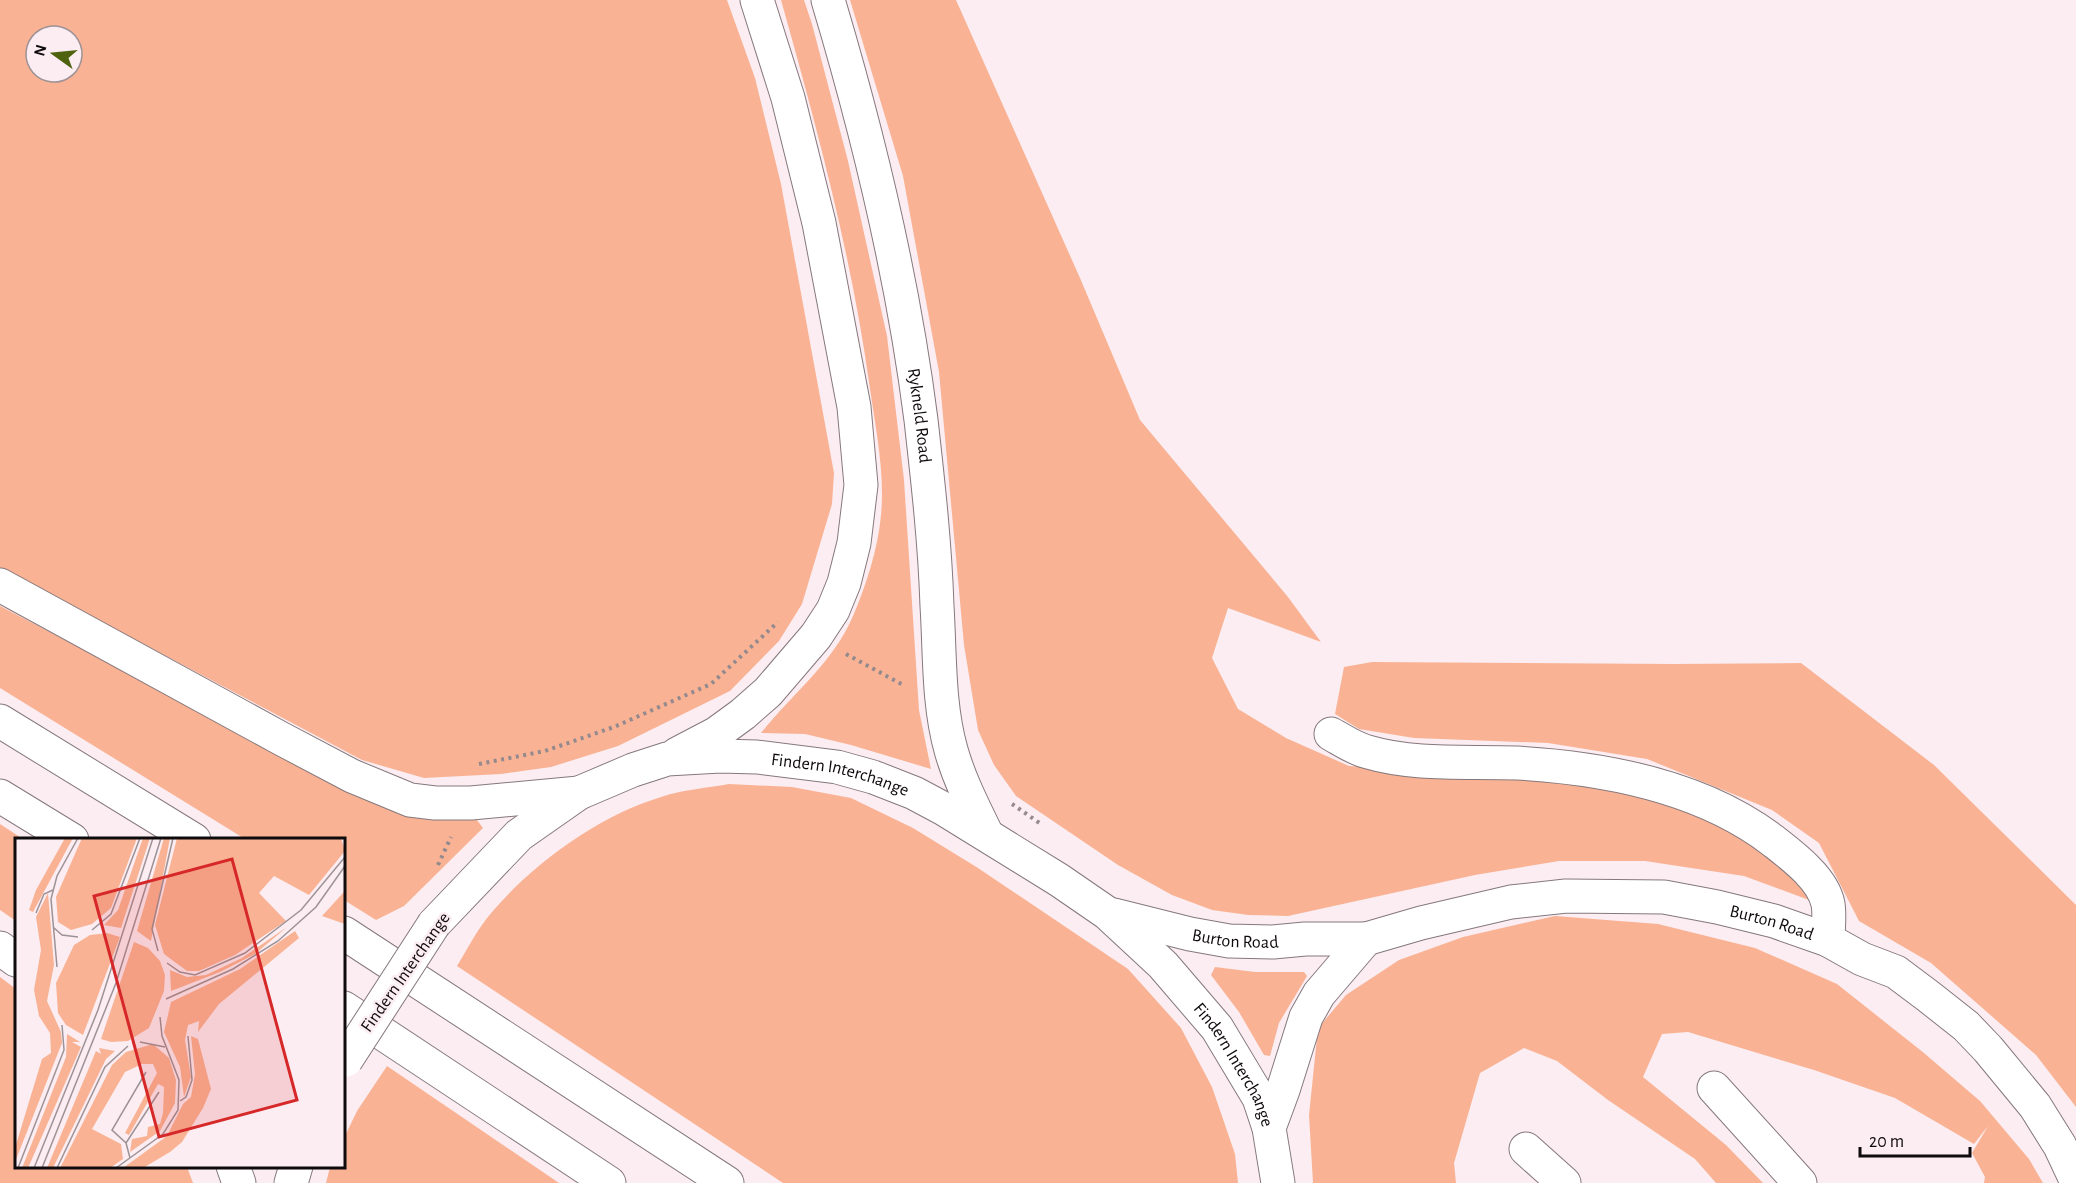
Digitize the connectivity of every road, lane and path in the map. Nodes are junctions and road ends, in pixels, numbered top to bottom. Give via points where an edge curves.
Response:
1 (757, 0) edge
2 (828, 0) edge
3 (0, 585) edge
4 (816, 636) junction
5 (942, 693) junction
6 (0, 721) edge
7 (1331, 734) dead end
8 (667, 759) junction
9 (479, 764) dead end
10 (579, 793) junction
11 (0, 796) edge
12 (1006, 800) dead end
13 (452, 801) junction
14 (1043, 826) dead end
15 (986, 834) junction
16 (69, 838) edge
17 (191, 838) edge
18 (435, 872) dead end
19 (1107, 913) junction
20 (345, 934) edge
21 (1366, 939) junction
22 (1828, 940) junction
23 (0, 948) edge
24 (15, 959) edge
25 (345, 1009) edge
26 (345, 1061) edge
27 (1714, 1088) dead end
28 (1269, 1128) junction
29 (1526, 1149) dead end
30 (232, 1168) edge
31 (296, 1168) edge
32 (2076, 1180) edge
33 (239, 1183) edge
34 (291, 1183) edge
35 (609, 1183) edge
36 (727, 1183) edge
37 (1278, 1183) edge
38 (1564, 1183) edge
39 (1800, 1183) edge

1 - 4 main road via 788,98 819,223 854,407 861,485 854,543 833,610
2 - 5 main road, Rykneld Road via 888,227 915,370 931,517
3 - 13 main road via 352,776 410,800
4 - 5 path via 913,690
4 - 8 main road via 768,692 743,714 717,733
4 - 9 path via 782,618 711,684 604,731 545,751
5 - 15 main road, Rykneld Road via 951,750
6 - 17 main road
7 - 22 main road via 1366,752 1394,757 1591,771 1692,796 1750,823 1814,877 1828,903
8 - 10 main road, Findern Interchange
8 - 15 main road, Findern Interchange via 757,757 837,767 914,793
10 - 13 main road via 471,803
10 - 26 main road, Findern Interchange, bridge via 519,835 434,924
11 - 16 main road
12 - 14 path
13 - 18 path via 452,833
15 - 19 main road, Findern Interchange
19 - 21 main road, Burton Road via 1229,941
19 - 28 main road, Findern Interchange via 1163,965 1218,1028 1259,1098
20 - 36 main road
21 - 22 main road, Burton Road via 1511,902 1617,896 1664,897 1717,907
21 - 28 main road via 1319,994 1306,1017
22 - 32 main road, Burton Road via 1862,960 1896,972 1966,1026 2035,1106
23 - 24 main road
25 - 35 main road
27 - 39 main road
28 - 37 main road, Findern Interchange
29 - 38 main road
30 - 33 main road
31 - 34 main road

